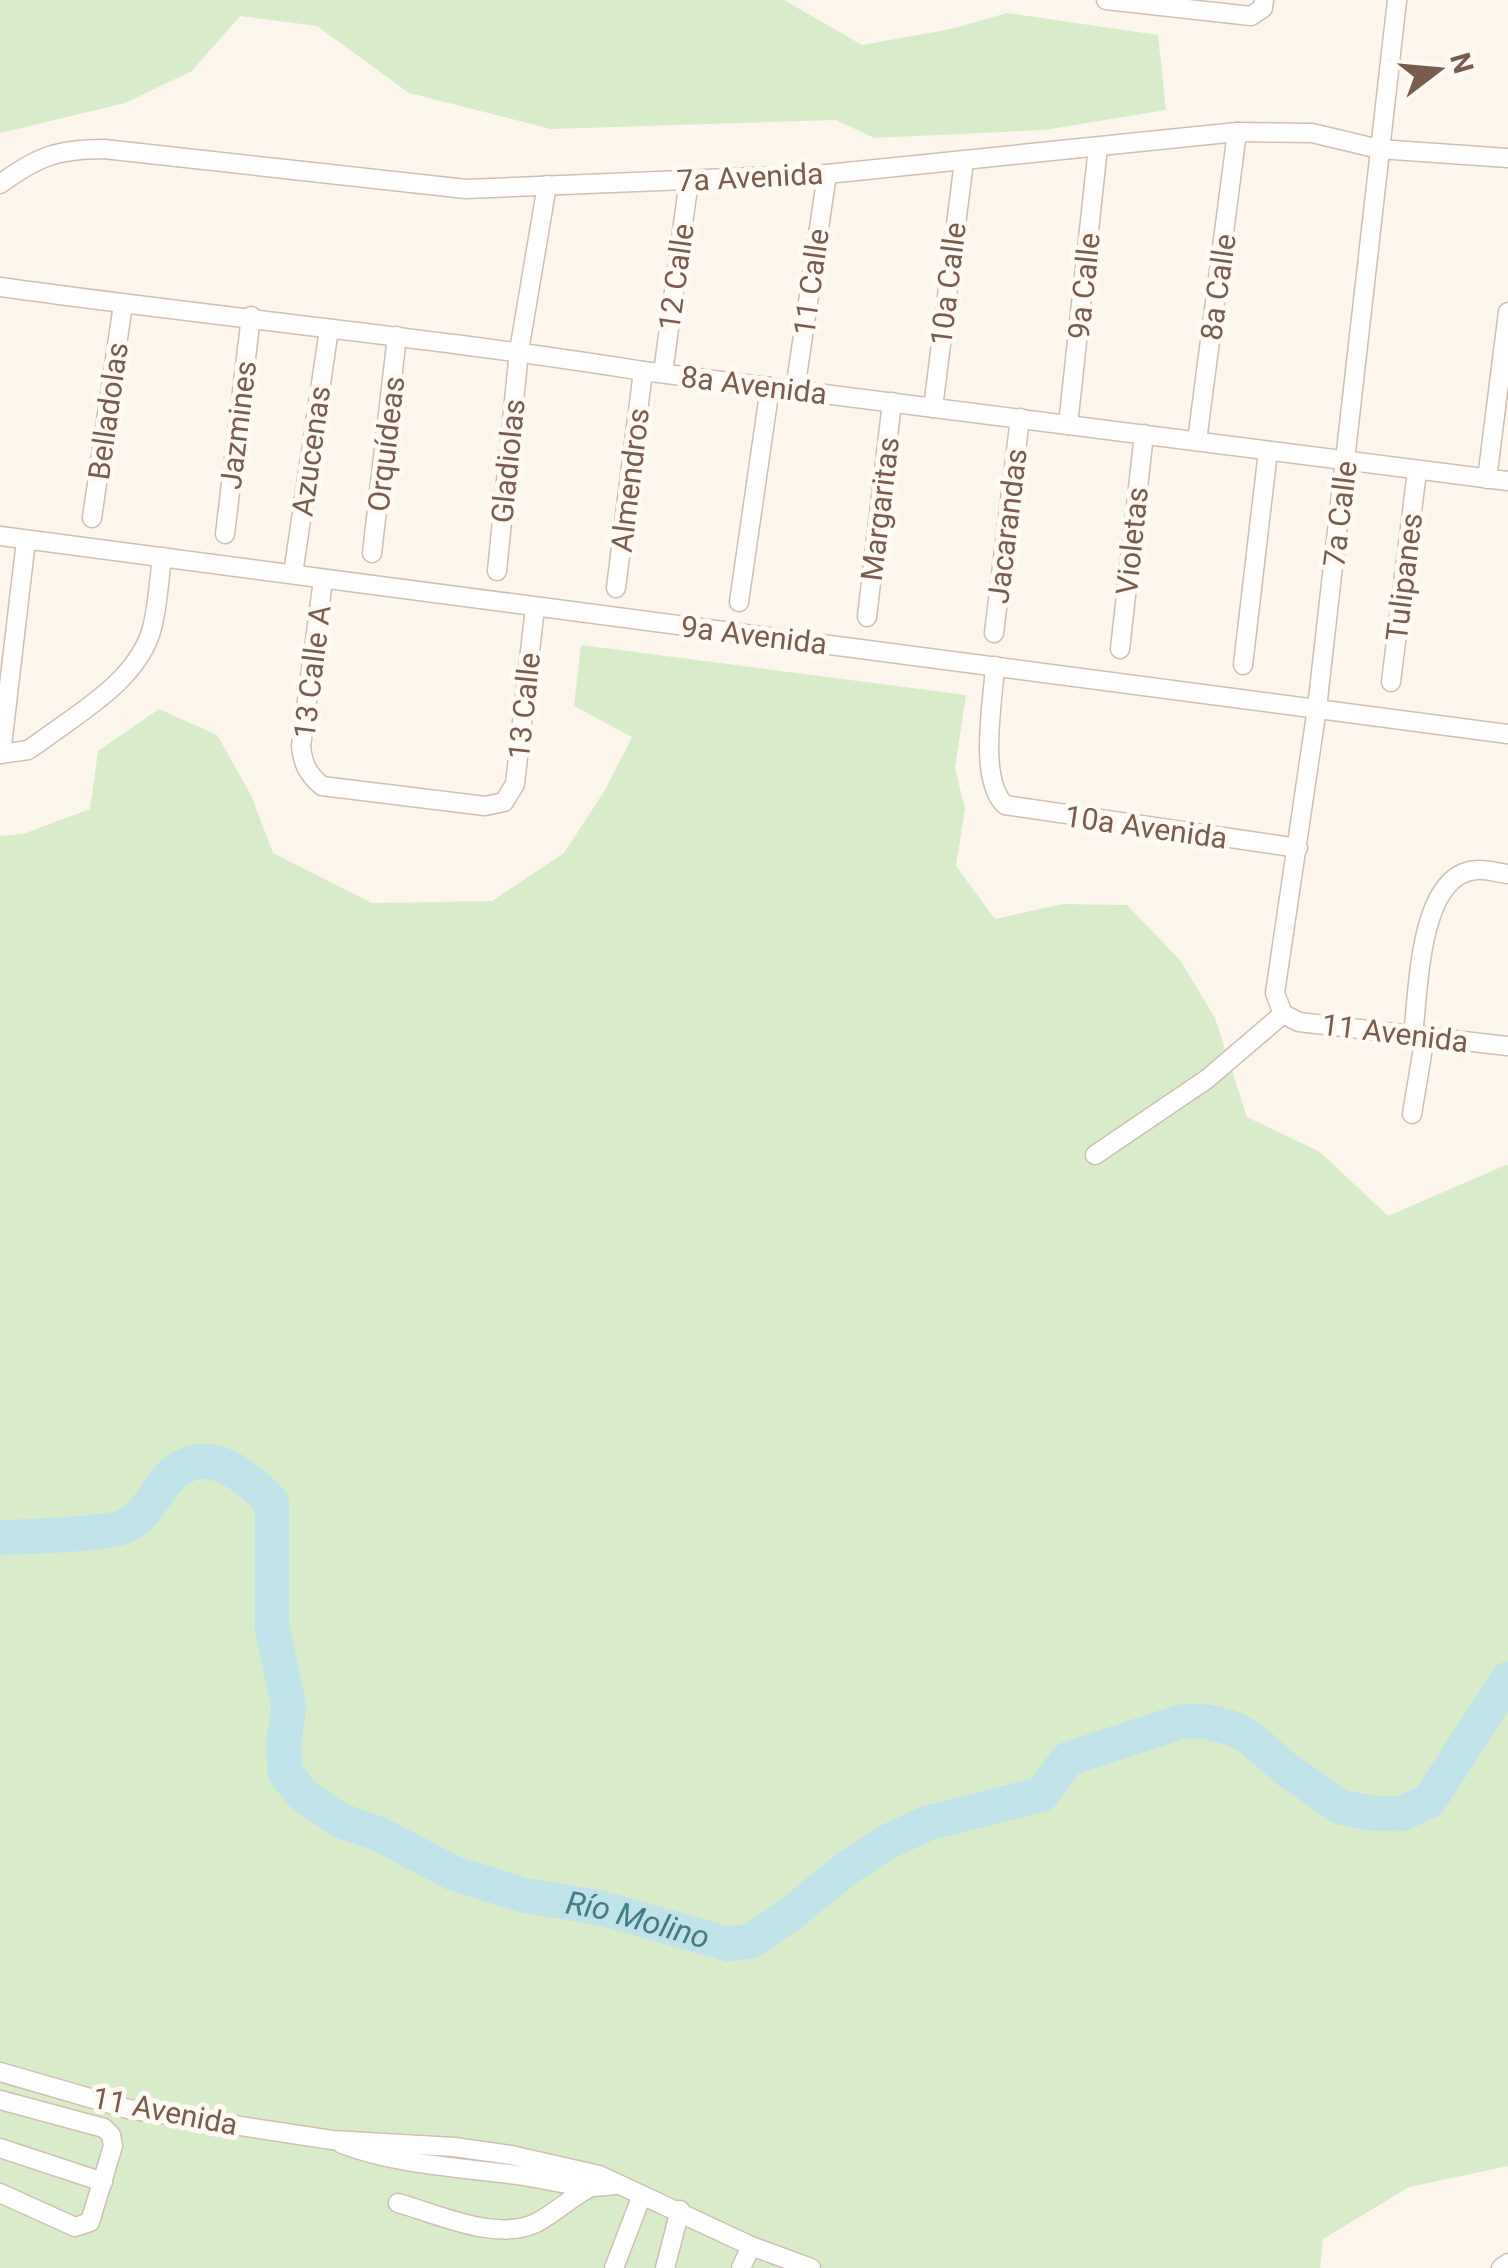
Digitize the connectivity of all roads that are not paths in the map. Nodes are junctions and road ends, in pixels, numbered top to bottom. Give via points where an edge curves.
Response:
1 (1106, 0) edge
2 (1398, 3) edge
3 (1264, 4) edge
4 (1237, 132) junction
5 (1098, 146) junction
6 (1379, 148) junction
7 (1508, 158) edge
8 (964, 161) junction
9 (827, 174) junction
10 (689, 180) junction
11 (0, 184) edge
12 (548, 186) junction
13 (0, 288) edge
14 (123, 304) junction
15 (1508, 312) edge
16 (250, 316) junction
17 (328, 328) junction
18 (397, 336) junction
19 (519, 351) junction
20 (642, 372) junction
21 (663, 373) junction
22 (770, 387) junction
23 (796, 390) junction
24 (892, 402) junction
25 (933, 408) junction
26 (1020, 418) junction
27 (1068, 424) junction
28 (1144, 434) junction
29 (1197, 441) junction
30 (1268, 451) junction
31 (1346, 460) junction
32 (1418, 471) junction
33 (1487, 479) junction
34 (1508, 481) edge
35 (92, 518) dead end
36 (225, 534) dead end
37 (0, 536) edge
38 (26, 540) junction
39 (372, 553) dead end
40 (162, 557) junction
41 (497, 571) dead end
42 (293, 574) junction
43 (323, 580) junction
44 (616, 588) dead end
45 (740, 602) dead end
46 (535, 607) junction
47 (867, 617) dead end
48 (994, 633) dead end
49 (1120, 649) dead end
50 (1243, 665) dead end
51 (995, 666) junction
52 (1391, 682) dead end
53 (1318, 708) junction
54 (1508, 734) edge
55 (0, 754) edge
56 (504, 802) joint
57 (1298, 848) junction
58 (1508, 874) edge
59 (1283, 1014) junction
60 (1419, 1035) junction
61 (1508, 1046) edge
62 (1412, 1114) dead end
63 (1095, 1155) dead end
64 (0, 2072) edge
65 (0, 2100) edge
66 (332, 2140) junction
67 (0, 2148) edge
68 (103, 2182) junction
69 (616, 2185) junction
70 (588, 2188) junction
71 (0, 2193) edge
72 (642, 2196) junction
73 (398, 2202) dead end
74 (680, 2210) junction
75 (751, 2246) junction
76 (1508, 2263) edge
77 (614, 2268) edge
78 (665, 2268) edge
79 (741, 2268) edge
80 (812, 2268) edge
81 (1501, 2268) edge

1 - 3 street via 1250,16
2 - 6 street, 7a Calle
4 - 5 street, 7a Avenida
4 - 6 street, 7a Avenida via 1312,134
4 - 29 street, 8a Calle
5 - 8 street, 7a Avenida
5 - 27 street, 9a Calle
6 - 7 street, 7a Avenida
6 - 31 street, 7a Calle
8 - 9 street, 7a Avenida
8 - 25 street, 10a Calle
9 - 10 street, 7a Avenida
9 - 23 street, 11 Calle
10 - 12 street, 7a Avenida
10 - 21 street, 12 Calle
11 - 12 street, 7a Avenida via 48,154 87,149 444,188
12 - 19 street
13 - 14 street, 8a Avenida
14 - 16 street, 8a Avenida
14 - 35 street, Belladolas
15 - 33 street
16 - 17 street, 8a Avenida
16 - 36 street, Jazmines
17 - 18 street, 8a Avenida
17 - 42 street, Azucenas
18 - 19 street, 8a Avenida
18 - 39 street, Orquídeas
19 - 20 street, 8a Avenida
19 - 41 street, Gladiolas
20 - 21 street, 8a Avenida
20 - 44 street, Almendros
21 - 22 street, 8a Avenida
22 - 23 street, 8a Avenida
22 - 45 street
23 - 24 street, 8a Avenida
24 - 25 street, 8a Avenida
24 - 47 street, Margaritas
25 - 26 street, 8a Avenida
26 - 27 street, 8a Avenida
26 - 48 street, Jacarandas
27 - 28 street, 8a Avenida
28 - 29 street, 8a Avenida
28 - 49 street, Violetas
29 - 30 street, 8a Avenida
30 - 31 street, 8a Avenida
30 - 50 street
31 - 32 street, 8a Avenida
31 - 53 street, 7a Calle
32 - 33 street, 8a Avenida
32 - 52 street, Tulipanes
33 - 34 street, 8a Avenida
37 - 38 street, 9a Avenida
38 - 40 street, 9a Avenida
38 - 55 street
40 - 42 street, 9a Avenida
40 - 55 street via 152,630 131,666 98,700 28,750
42 - 43 street, 9a Avenida
43 - 46 street, 9a Avenida
43 - 56 street, 13 Calle A via 303,729 303,764 310,777 322,786 486,806
46 - 51 street, 9a Avenida
46 - 56 street, 13 Calle via 515,784
51 - 53 street, 9a Avenida
51 - 57 street, 10a Avenida via 989,776 998,798 1014,808
53 - 54 street, 9a Avenida
53 - 57 street, 7a Calle
57 - 59 street, 7a Calle via 1275,993
58 - 60 street via 1477,870 1447,884 1434,902
59 - 60 street, 11 Avenida via 1299,1022
59 - 63 street via 1207,1078
60 - 61 street, 11 Avenida
60 - 62 street
64 - 66 street, 11 Avenida via 128,2108
65 - 68 street via 104,2128 112,2146
66 - 69 street, 11 Avenida via 511,2155 599,2174
66 - 70 street, 11 Avenida via 398,2160
67 - 68 street
68 - 71 street via 90,2222 75,2227
69 - 70 street, 11 Avenida
69 - 72 street, 11 Avenida
70 - 73 street via 517,2230
72 - 74 street, 11 Avenida
72 - 77 street
74 - 75 street, 11 Avenida
74 - 78 street
75 - 79 street
75 - 80 street, 11 Avenida
76 - 81 street

